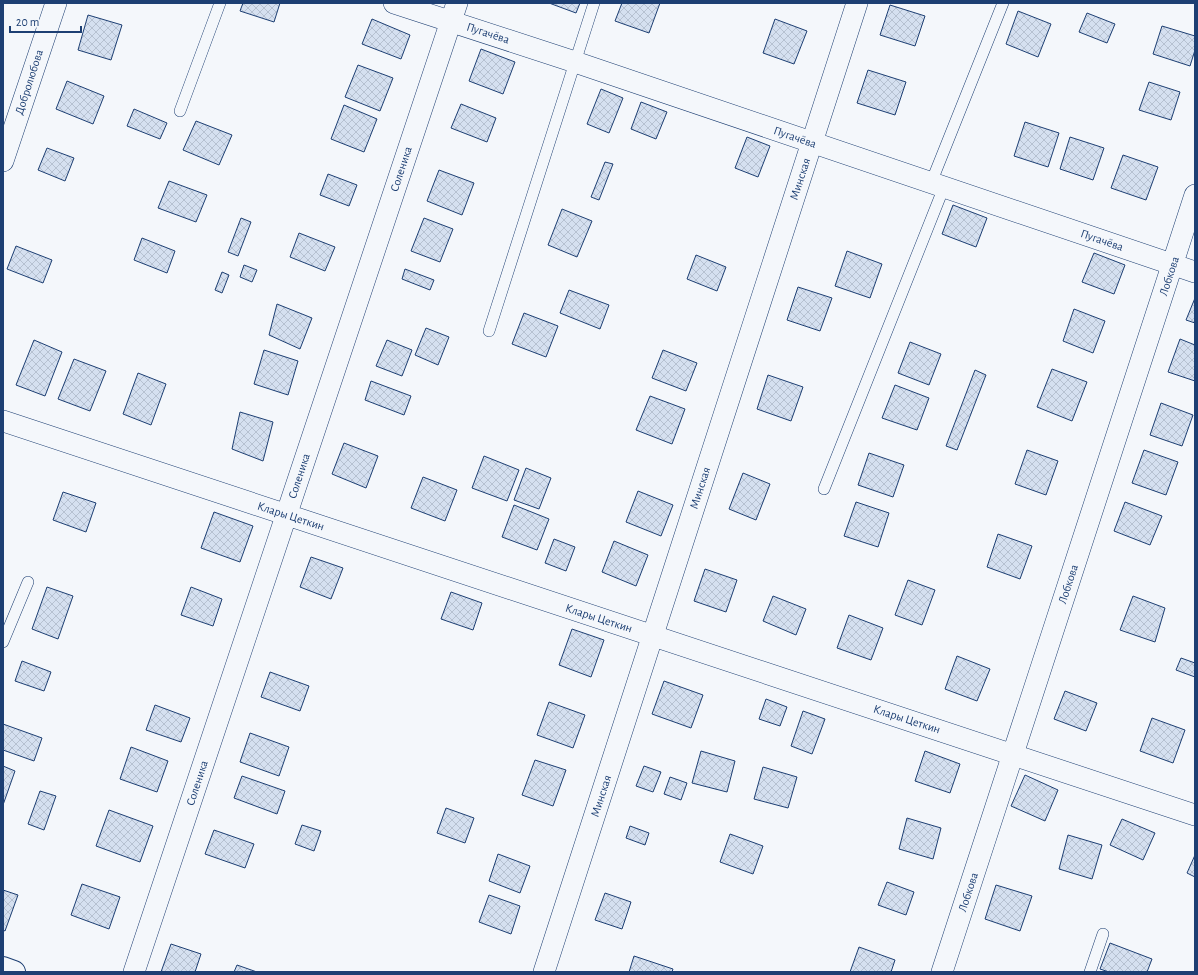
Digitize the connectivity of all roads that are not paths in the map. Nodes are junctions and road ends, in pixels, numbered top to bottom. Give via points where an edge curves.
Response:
1 (56, 3) edge
2 (220, 3) edge
3 (394, 3) edge
4 (594, 3) edge
5 (857, 3) edge
6 (1003, 3) edge
7 (454, 12) edge
8 (575, 62) junction
9 (180, 111) dead end
10 (812, 142) junction
11 (3, 161) edge
12 (937, 185) junction
13 (1195, 195) edge
14 (1172, 264) junction
15 (1195, 272) edge
16 (489, 332) dead end
17 (3, 421) edge
18 (824, 489) dead end
19 (286, 514) junction
20 (28, 582) dead end
21 (653, 636) junction
22 (3, 642) edge
23 (1013, 755) junction
24 (1195, 815) edge
25 (1103, 934) dead end
26 (3, 968) edge
27 (14, 972) edge
28 (134, 972) edge
29 (544, 972) edge
30 (942, 972) edge
31 (1090, 972) edge

1 - 11 street, Добролюбова
2 - 9 lane
3 - 7 street, Пугачёва
4 - 8 lane
5 - 10 street, Минская
6 - 12 lane
7 - 8 street, Пугачёва
7 - 19 street, Соленика
8 - 10 street, Пугачёва
8 - 16 lane
10 - 12 street, Пугачёва
10 - 21 street, Минская
12 - 14 street, Пугачёва
12 - 18 lane
13 - 14 street, Лобкова
14 - 15 street, Пугачёва
14 - 23 street, Лобкова
17 - 19 street, Клары Цеткин
19 - 21 street, Клары Цеткин
19 - 28 street, Соленика
20 - 22 lane
21 - 23 street, Клары Цеткин
21 - 29 street, Минская
23 - 24 street, Клары Цеткин
23 - 30 street, Лобкова
25 - 31 lane
26 - 27 street

